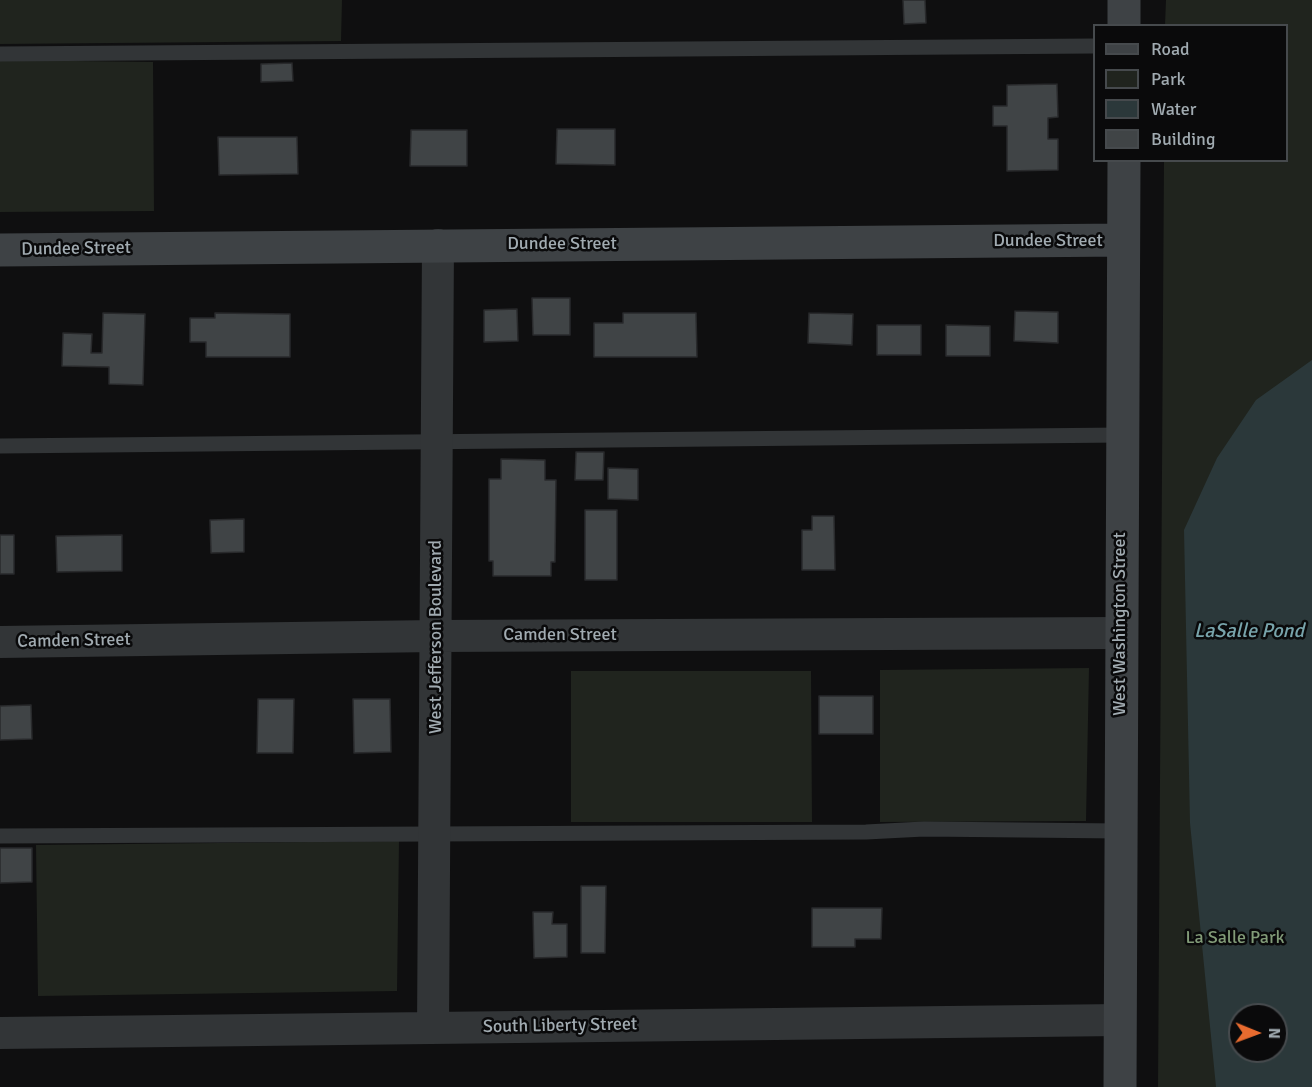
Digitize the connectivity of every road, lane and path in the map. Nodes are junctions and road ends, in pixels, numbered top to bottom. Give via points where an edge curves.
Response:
1 (1124, 0) edge
2 (1124, 24) edge
3 (1093, 46) edge
4 (0, 54) edge
5 (1124, 162) edge
6 (1123, 240) junction
7 (438, 245) junction
8 (0, 250) edge
9 (1122, 435) junction
10 (437, 442) junction
11 (0, 446) edge
12 (1120, 633) junction
13 (436, 636) junction
14 (0, 642) edge
15 (1120, 831) junction
16 (435, 833) junction
17 (0, 836) edge
18 (1120, 1020) junction
19 (433, 1028) junction
20 (0, 1033) edge
21 (1120, 1087) edge

1 - 2 street
3 - 4 lane
5 - 6 street, West Washington Street
6 - 7 street, Dundee Street
6 - 9 street, West Washington Street
7 - 8 street, Dundee Street
7 - 10 street, West Jefferson Boulevard
9 - 10 lane
9 - 12 street, West Washington Street
10 - 11 lane
10 - 13 street, West Jefferson Boulevard
12 - 13 street, Camden Street
12 - 15 street, West Washington Street
13 - 14 street, Camden Street
13 - 16 street, West Jefferson Boulevard
15 - 16 lane
15 - 18 street, West Washington Street
16 - 17 lane
16 - 19 street, West Jefferson Boulevard
18 - 19 street, South Liberty Street
18 - 21 street, West Washington Street
19 - 20 street, South Liberty Street

